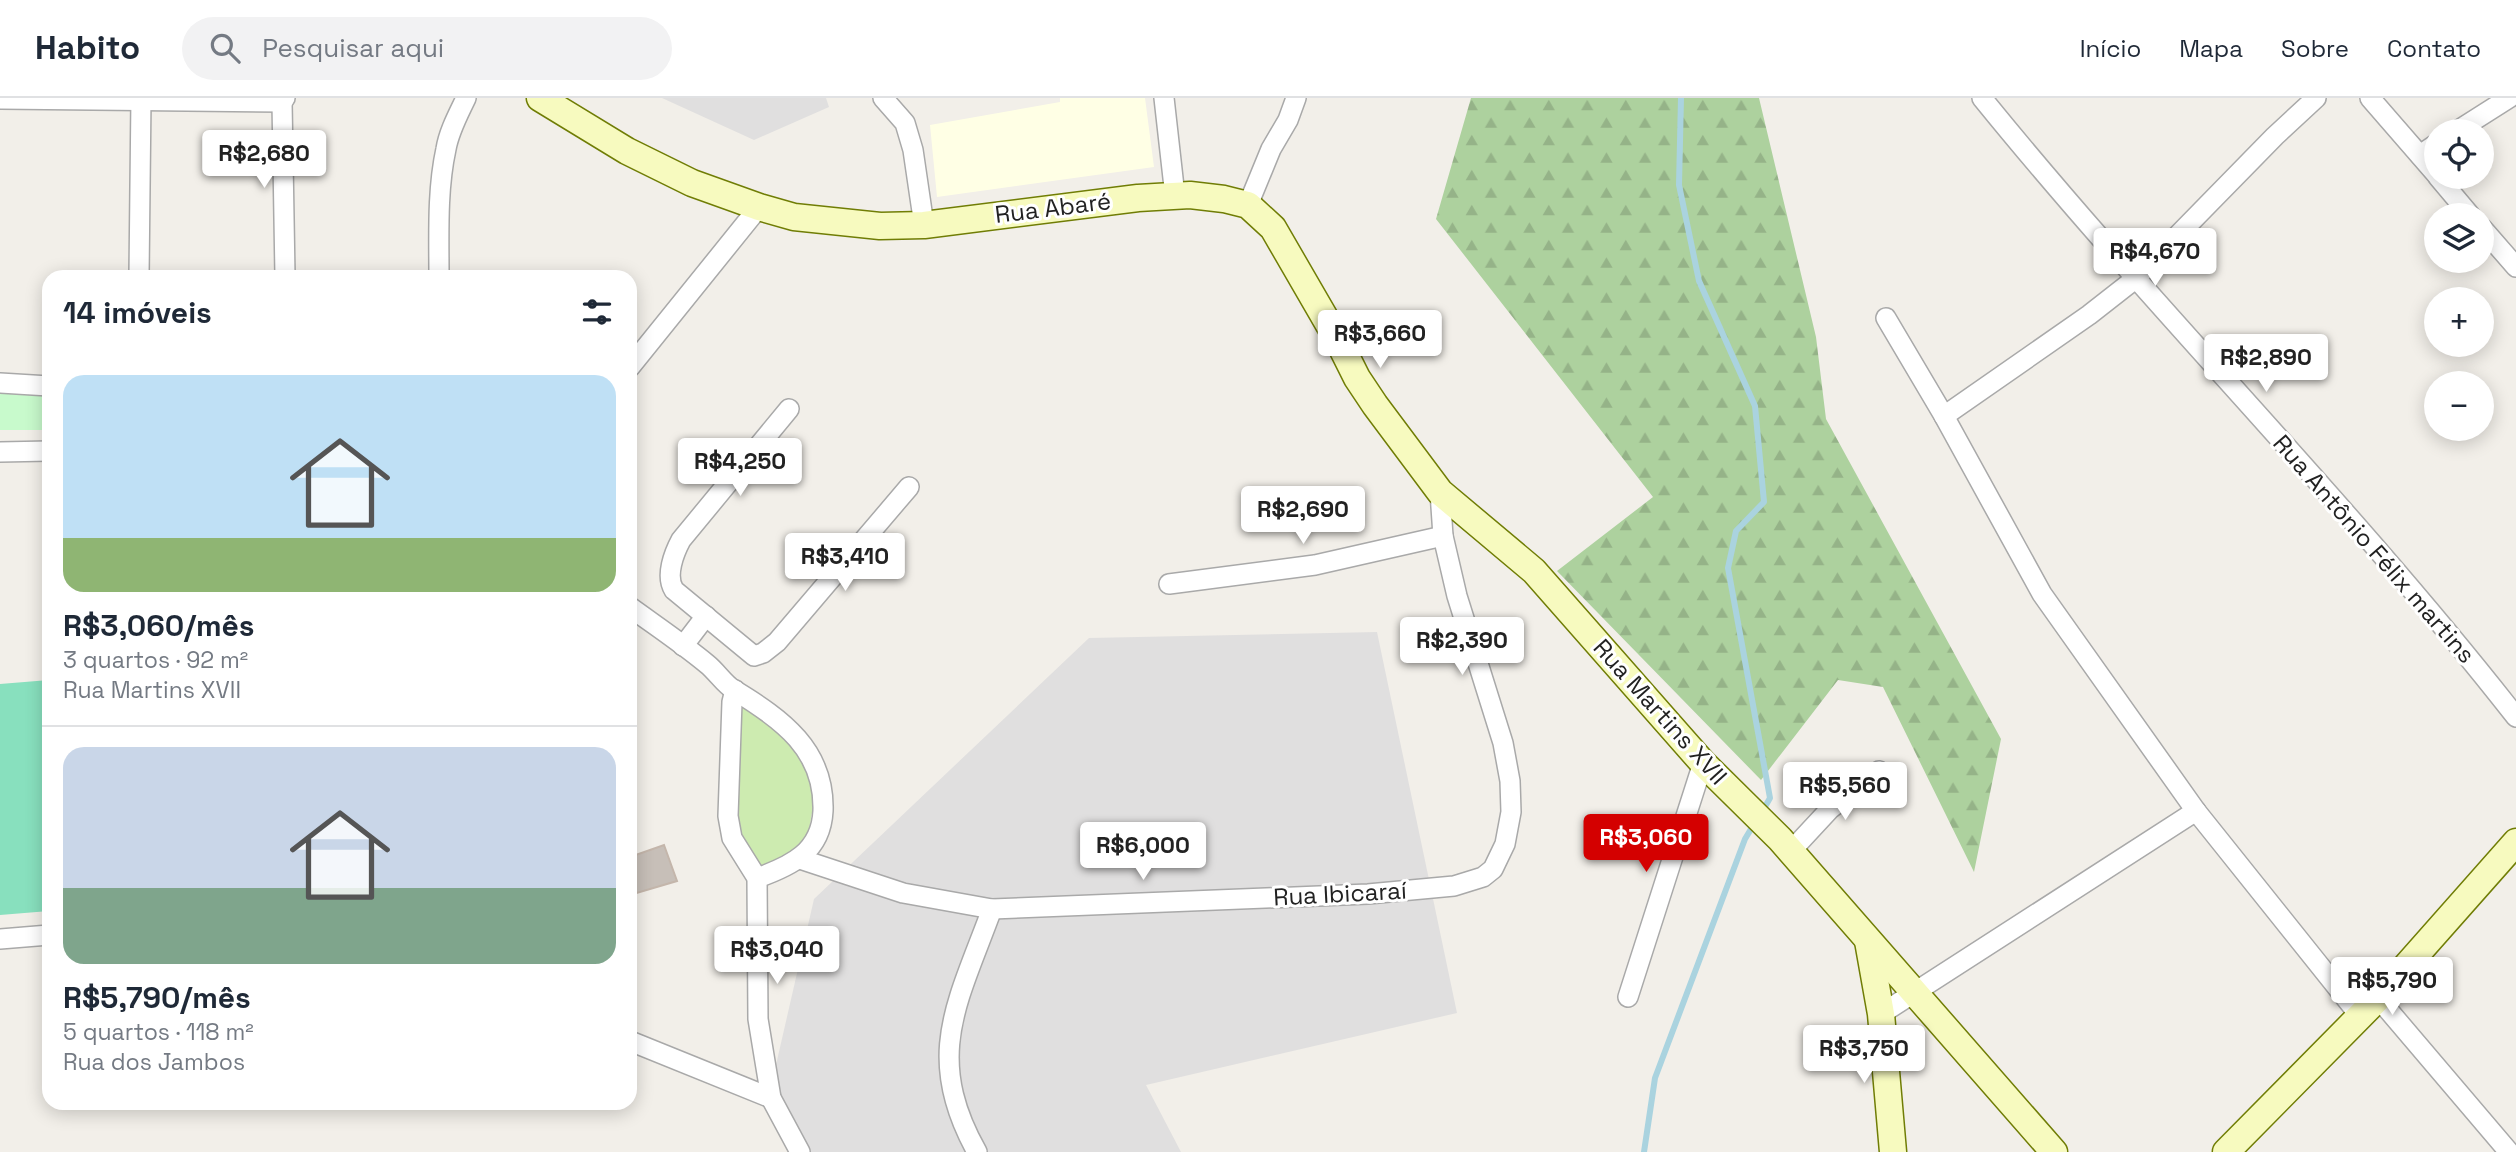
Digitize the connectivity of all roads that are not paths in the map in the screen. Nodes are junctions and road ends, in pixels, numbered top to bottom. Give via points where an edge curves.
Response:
1 (467, 98) edge
2 (540, 98) edge
3 (883, 98) edge
4 (1164, 98) edge
5 (1296, 98) edge
6 (1982, 98) edge
7 (2316, 98) edge
8 (2370, 98) edge
9 (2509, 98) edge
10 (0, 99) edge
11 (141, 100) edge
12 (284, 100) edge
13 (2476, 119) edge
14 (2424, 146) edge
15 (2448, 189) edge
16 (1175, 196) junction
17 (2460, 203) edge
18 (1248, 205) junction
19 (759, 208) junction
20 (924, 225) junction
21 (2494, 242) edge
22 (2516, 267) edge
23 (139, 270) edge
24 (285, 270) edge
25 (439, 270) edge
26 (2135, 279) junction
27 (1886, 318) dead end
28 (637, 358) edge
29 (0, 383) edge
30 (42, 386) edge
31 (789, 409) dead end
32 (1944, 415) junction
33 (42, 451) edge
34 (0, 452) edge
35 (909, 487) dead end
36 (1440, 492) junction
37 (1443, 536) junction
38 (1169, 584) dead end
39 (637, 612) edge
40 (706, 616) junction
41 (683, 646) junction
42 (735, 690) junction
43 (2516, 717) edge
44 (1703, 763) junction
45 (1879, 771) dead end
46 (2196, 811) junction
47 (2516, 842) edge
48 (1786, 845) junction
49 (800, 859) junction
50 (757, 878) junction
51 (992, 909) junction
52 (42, 936) edge
53 (0, 939) edge
54 (1868, 940) junction
55 (1914, 994) junction
56 (1628, 997) dead end
57 (2369, 1007) junction
58 (1881, 1014) junction
59 (637, 1044) edge
60 (771, 1098) junction
61 (800, 1152) edge
62 (977, 1152) edge
63 (1893, 1152) edge
64 (2054, 1152) edge
65 (2226, 1152) edge
66 (2508, 1152) edge

1 - 25 street via 446,149
2 - 19 street, Rua Abaré via 627,151 692,183
3 - 20 street via 905,123
4 - 16 street
5 - 18 street
6 - 26 street, Rua Antônio Félix martins
7 - 26 street
8 - 14 street
9 - 13 street
10 - 11 street
11 - 12 street
11 - 23 street
12 - 24 street
15 - 17 street
16 - 18 street, Rua Abaré via 1209,196
16 - 20 street, Rua Abaré
18 - 36 street via 1273,228 1374,405
19 - 20 street, Rua Abaré via 851,224
19 - 28 street
21 - 22 street
26 - 32 street
26 - 43 street, Rua Antônio Félix martins via 2403,579
27 - 32 street
29 - 30 street
31 - 40 street via 694,523 674,554 671,587
32 - 46 street via 2042,594
33 - 34 street
35 - 40 street via 763,653 754,656
36 - 37 street, Rua Ibicaraí
36 - 44 street, Rua Martins XVII via 1534,571
37 - 38 street via 1315,565
37 - 51 street, Rua Ibicaraí via 1510,781 1509,828 1493,869 1469,882 1429,890
39 - 41 street
40 - 41 street
41 - 42 street
42 - 49 street via 791,732 818,770 822,819
42 - 50 street via 728,816 732,838
44 - 48 street, Rua Martins XVII
44 - 56 street
45 - 48 street
46 - 55 street
46 - 57 street
47 - 57 street
48 - 54 street, Rua Martins XVII
49 - 50 street
49 - 51 street, Rua Ibicaraí via 903,893
50 - 60 street via 758,1019
51 - 62 street via 951,1026 948,1053 955,1103
52 - 53 street
54 - 55 street, Rua Martins XVII
54 - 58 street
55 - 58 street
55 - 64 street, Rua Martins XVII
57 - 65 street
57 - 66 street
58 - 63 street
59 - 60 street
60 - 61 street

